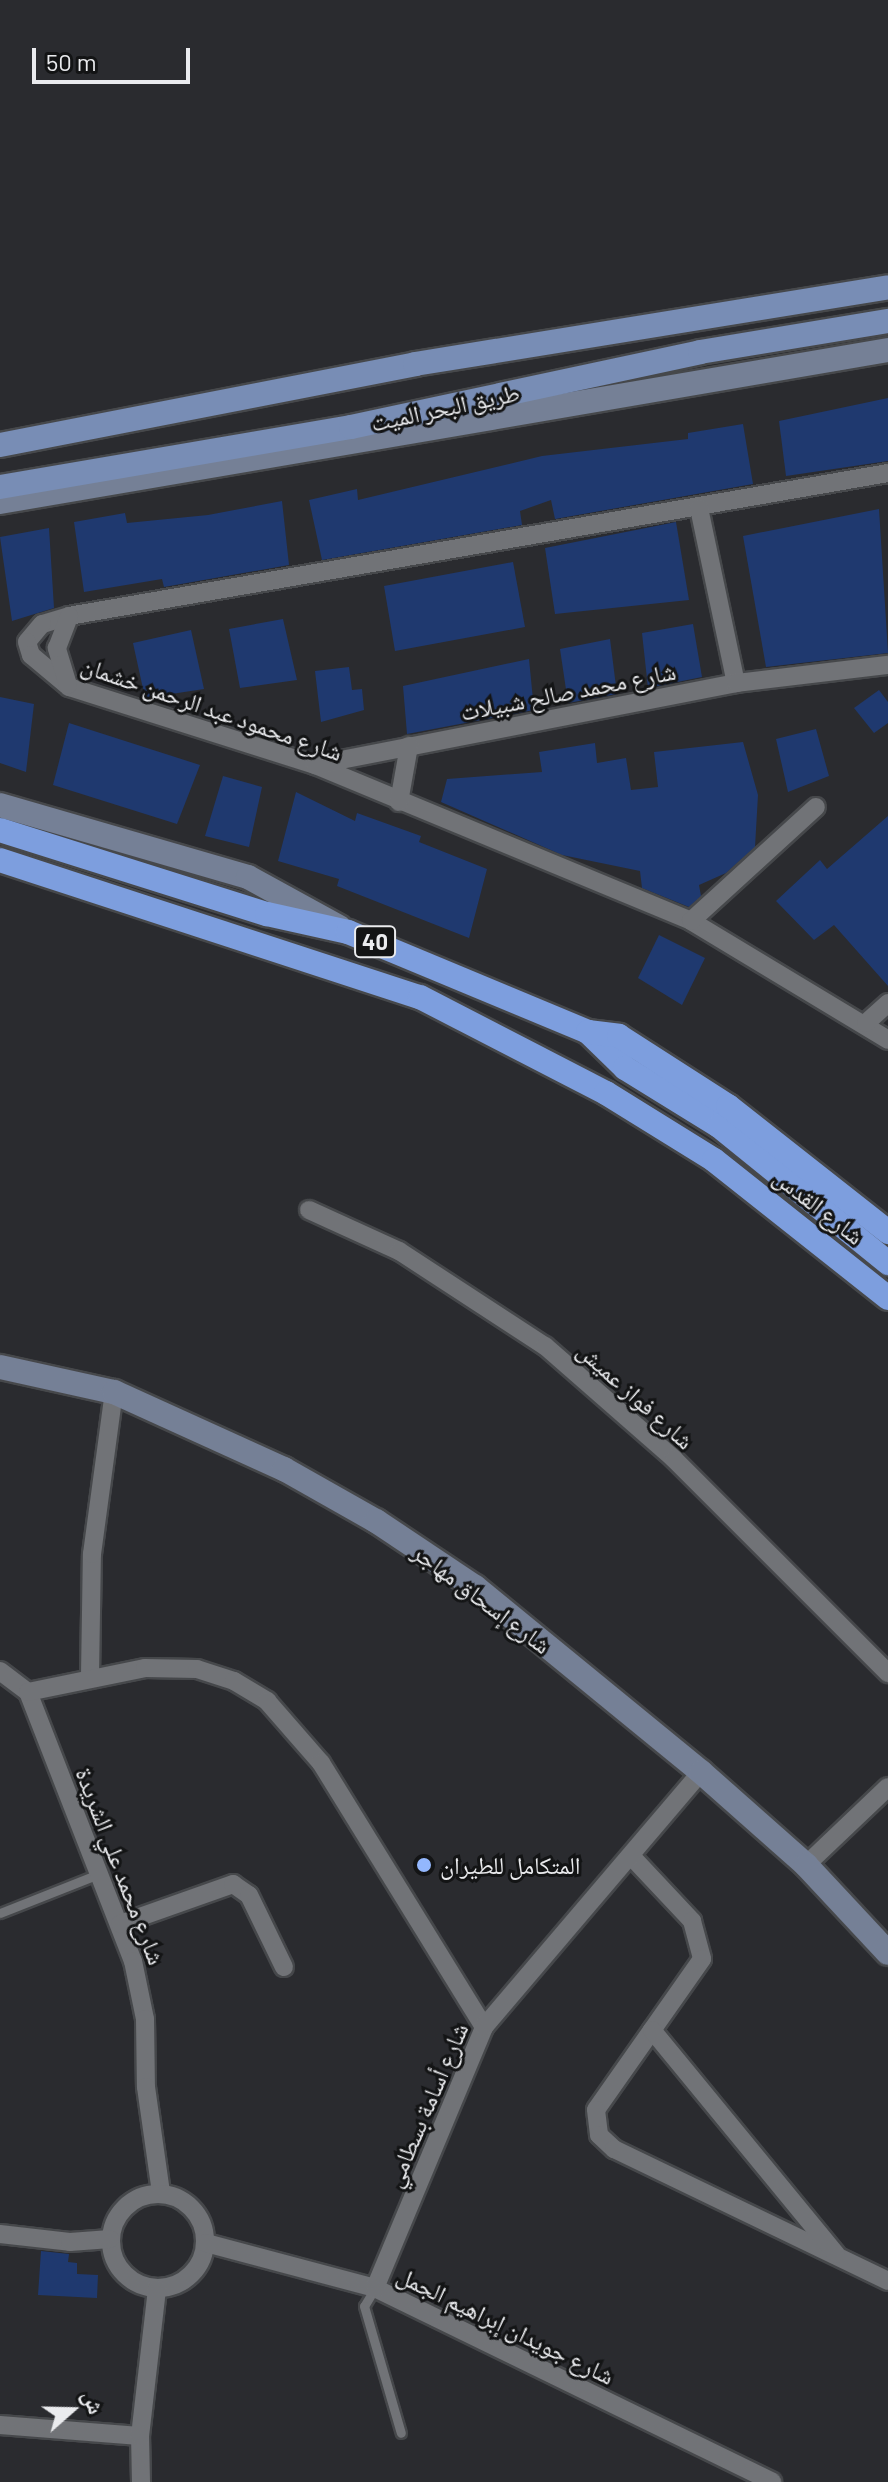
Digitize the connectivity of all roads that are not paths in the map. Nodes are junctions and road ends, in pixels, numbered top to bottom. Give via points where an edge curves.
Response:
1 (888, 287) edge
2 (888, 321) edge
3 (888, 350) edge
4 (0, 445) edge
5 (888, 473) edge
6 (0, 487) edge
7 (0, 502) edge
8 (699, 508) junction
9 (69, 616) junction
10 (888, 665) edge
11 (736, 683) junction
12 (69, 687) junction
13 (409, 746) junction
14 (315, 765) junction
15 (399, 802) junction
16 (0, 805) edge
17 (816, 807) dead end
18 (1, 830) edge
19 (0, 860) edge
20 (691, 921) junction
21 (348, 932) junction
22 (888, 1003) edge
23 (866, 1023) junction
24 (588, 1032) junction
25 (888, 1040) edge
26 (309, 1210) dead end
27 (888, 1232) edge
28 (888, 1263) edge
29 (888, 1298) edge
30 (0, 1367) edge
31 (114, 1392) junction
32 (0, 1671) edge
33 (888, 1673) edge
34 (90, 1676) junction
35 (28, 1692) junction
36 (701, 1772) junction
37 (888, 1787) edge
38 (632, 1857) junction
39 (806, 1865) junction
40 (101, 1872) junction
41 (0, 1913) edge
42 (120, 1924) junction
43 (888, 1953) edge
44 (284, 1967) dead end
45 (484, 2027) junction
46 (652, 2030) junction
47 (161, 2193) junction
48 (0, 2234) edge
49 (110, 2239) junction
50 (206, 2243) junction
51 (840, 2259) junction
52 (888, 2281) edge
53 (375, 2288) junction
54 (157, 2289) junction
55 (0, 2425) edge
56 (401, 2433) dead end
57 (140, 2436) junction
58 (141, 2482) edge
59 (772, 2482) edge

1 - 4 main road via 415,364
2 - 6 main road, طريق البحر الميت via 700,352 351,427
3 - 7 street
5 - 8 street, شارع محمود عبد الرحمن خشمان
8 - 9 street, شارع محمود عبد الرحمن خشمان
8 - 11 street
9 - 12 street via 57,648
9 - 12 street, شارع محمود عبد الرحمن خشمان via 33,630 27,642 31,655
10 - 11 street, شارع محمد صالح شبيلات
11 - 13 street, شارع محمد صالح شبيلات
12 - 14 street, شارع محمود عبد الرحمن خشمان
13 - 14 street, شارع محمد صالح شبيلات
13 - 15 street
14 - 15 street, شارع محمود عبد الرحمن خشمان
15 - 20 street, شارع محمود عبد الرحمن خشمان
16 - 21 street via 248,877
17 - 20 street
18 - 21 highway, 40 via 267,914
19 - 29 highway, شارع القدس / 40 via 420,997 606,1093 714,1160
20 - 23 street, شارع محمود عبد الرحمن خشمان
21 - 24 highway, 40
22 - 23 street
23 - 25 street, شارع محمود عبد الرحمن خشمان
24 - 27 highway via 619,1036 728,1106
24 - 28 highway, شارع القدس / 40 via 625,1068 719,1126
26 - 33 street, شارع فواز عميش via 399,1251 545,1346 674,1459
30 - 31 street, شارع إسحاق مهاجر
31 - 34 street via 92,1554
31 - 36 street, شارع إسحاق مهاجر via 259,1457 376,1521 475,1587
32 - 35 street
34 - 35 street
34 - 45 street via 197,1669 267,1701 321,1763
35 - 40 street, شارع محمد علي الشريدة
36 - 38 street, شارع أسامة بسطامي
36 - 39 street, شارع إسحاق مهاجر
37 - 39 street
38 - 45 street, شارع أسامة بسطامي
38 - 46 street via 692,1921 703,1948 702,1959
39 - 43 street, شارع إسحاق مهاجر
40 - 41 lane
40 - 42 street, شارع محمد علي الشريدة
42 - 44 street via 233,1884 249,1895
42 - 47 street, شارع محمد علي الشريدة via 141,1989
45 - 53 street, شارع أسامة بسطامي
46 - 51 street
46 - 51 street via 596,2110 599,2135 614,2149
47 - 49 street via 136,2198 118,2215
47 - 50 street via 184,2201 200,2219
48 - 49 street via 70,2242
49 - 54 street via 116,2263 133,2282
50 - 53 street, شارع جويدان إبراهيم الجمل
50 - 54 street via 199,2267 180,2283
51 - 52 street
53 - 56 lane via 364,2306
53 - 59 street, شارع جويدان إبراهيم الجمل
54 - 57 street
55 - 57 street
57 - 58 street

